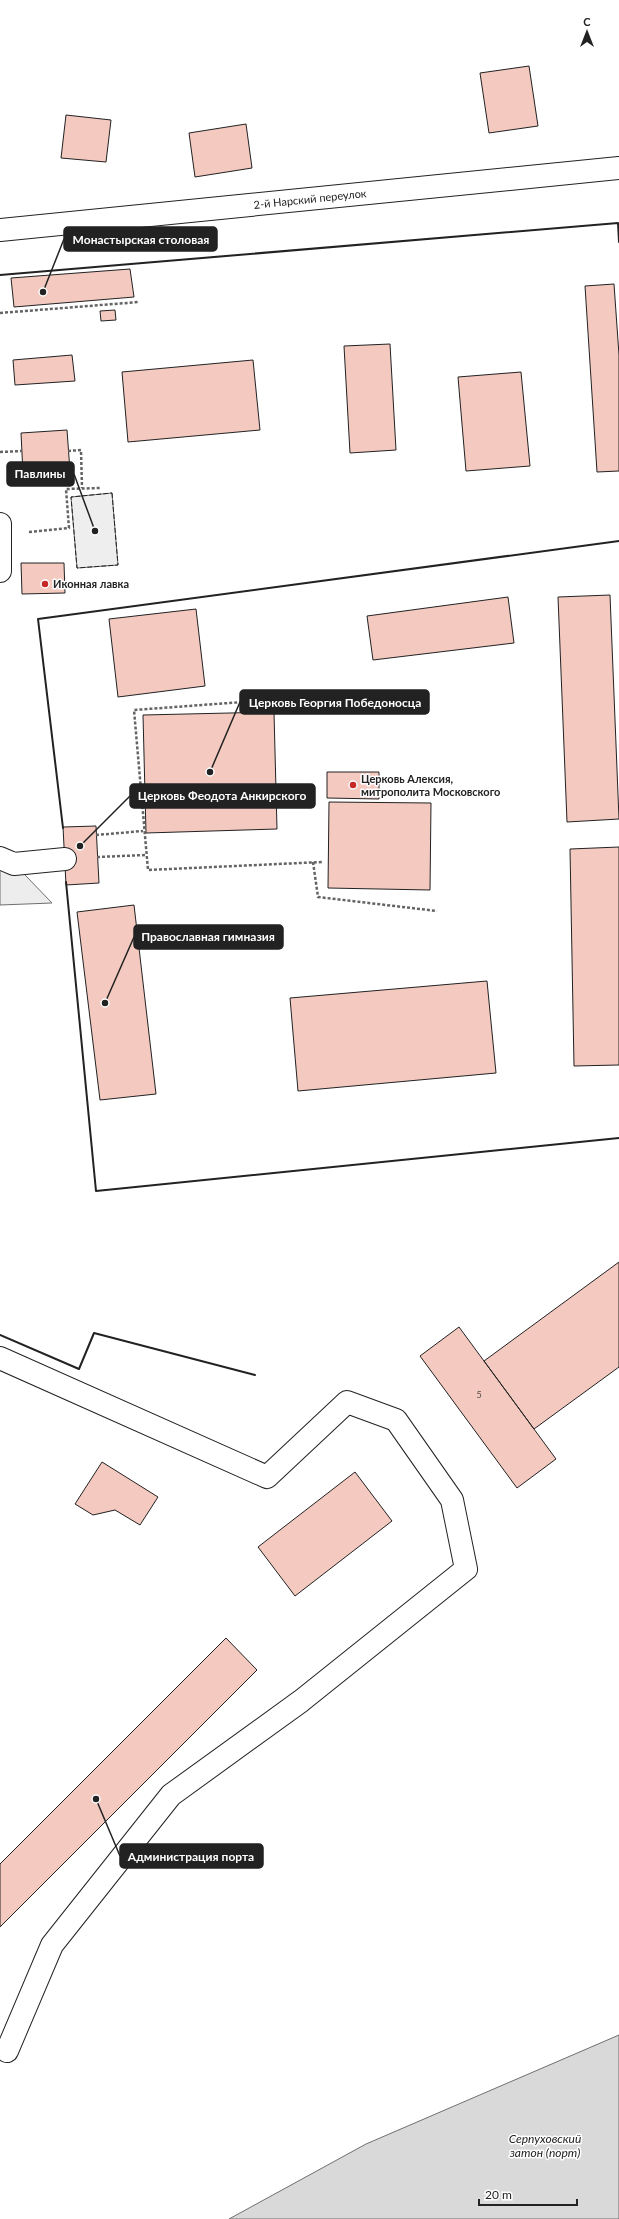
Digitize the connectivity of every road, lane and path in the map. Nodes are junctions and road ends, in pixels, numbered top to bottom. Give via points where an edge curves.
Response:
1 (619, 168) edge
2 (0, 230) edge
3 (139, 302) dead end
4 (0, 313) edge
5 (22, 451) dead end
6 (68, 451) dead end
7 (0, 452) edge
8 (82, 488) junction
9 (101, 488) dead end
10 (0, 529) edge
11 (0, 571) edge
12 (297, 698) dead end
13 (144, 831) junction
14 (96, 835) dead end
15 (146, 855) junction
16 (97, 857) dead end
17 (0, 858) edge
18 (65, 860) dead end
19 (313, 862) junction
20 (322, 862) dead end
21 (437, 911) dead end
22 (0, 1358) edge
23 (2, 2052) edge

1 - 2 street, 2-й Нарский переулок
3 - 4 path
5 - 7 path
6 - 8 path via 81,450
8 - 9 path
8 - 10 path via 66,489 69,528
10 - 11 street
12 - 13 path via 134,710
13 - 14 path
13 - 15 path
15 - 16 path
15 - 19 path via 148,870
17 - 18 street via 14,864
19 - 20 path
19 - 21 path via 318,897
22 - 23 street via 266,1477 347,1402 396,1420 452,1500 466,1568 301,1701 171,1795 52,1945

